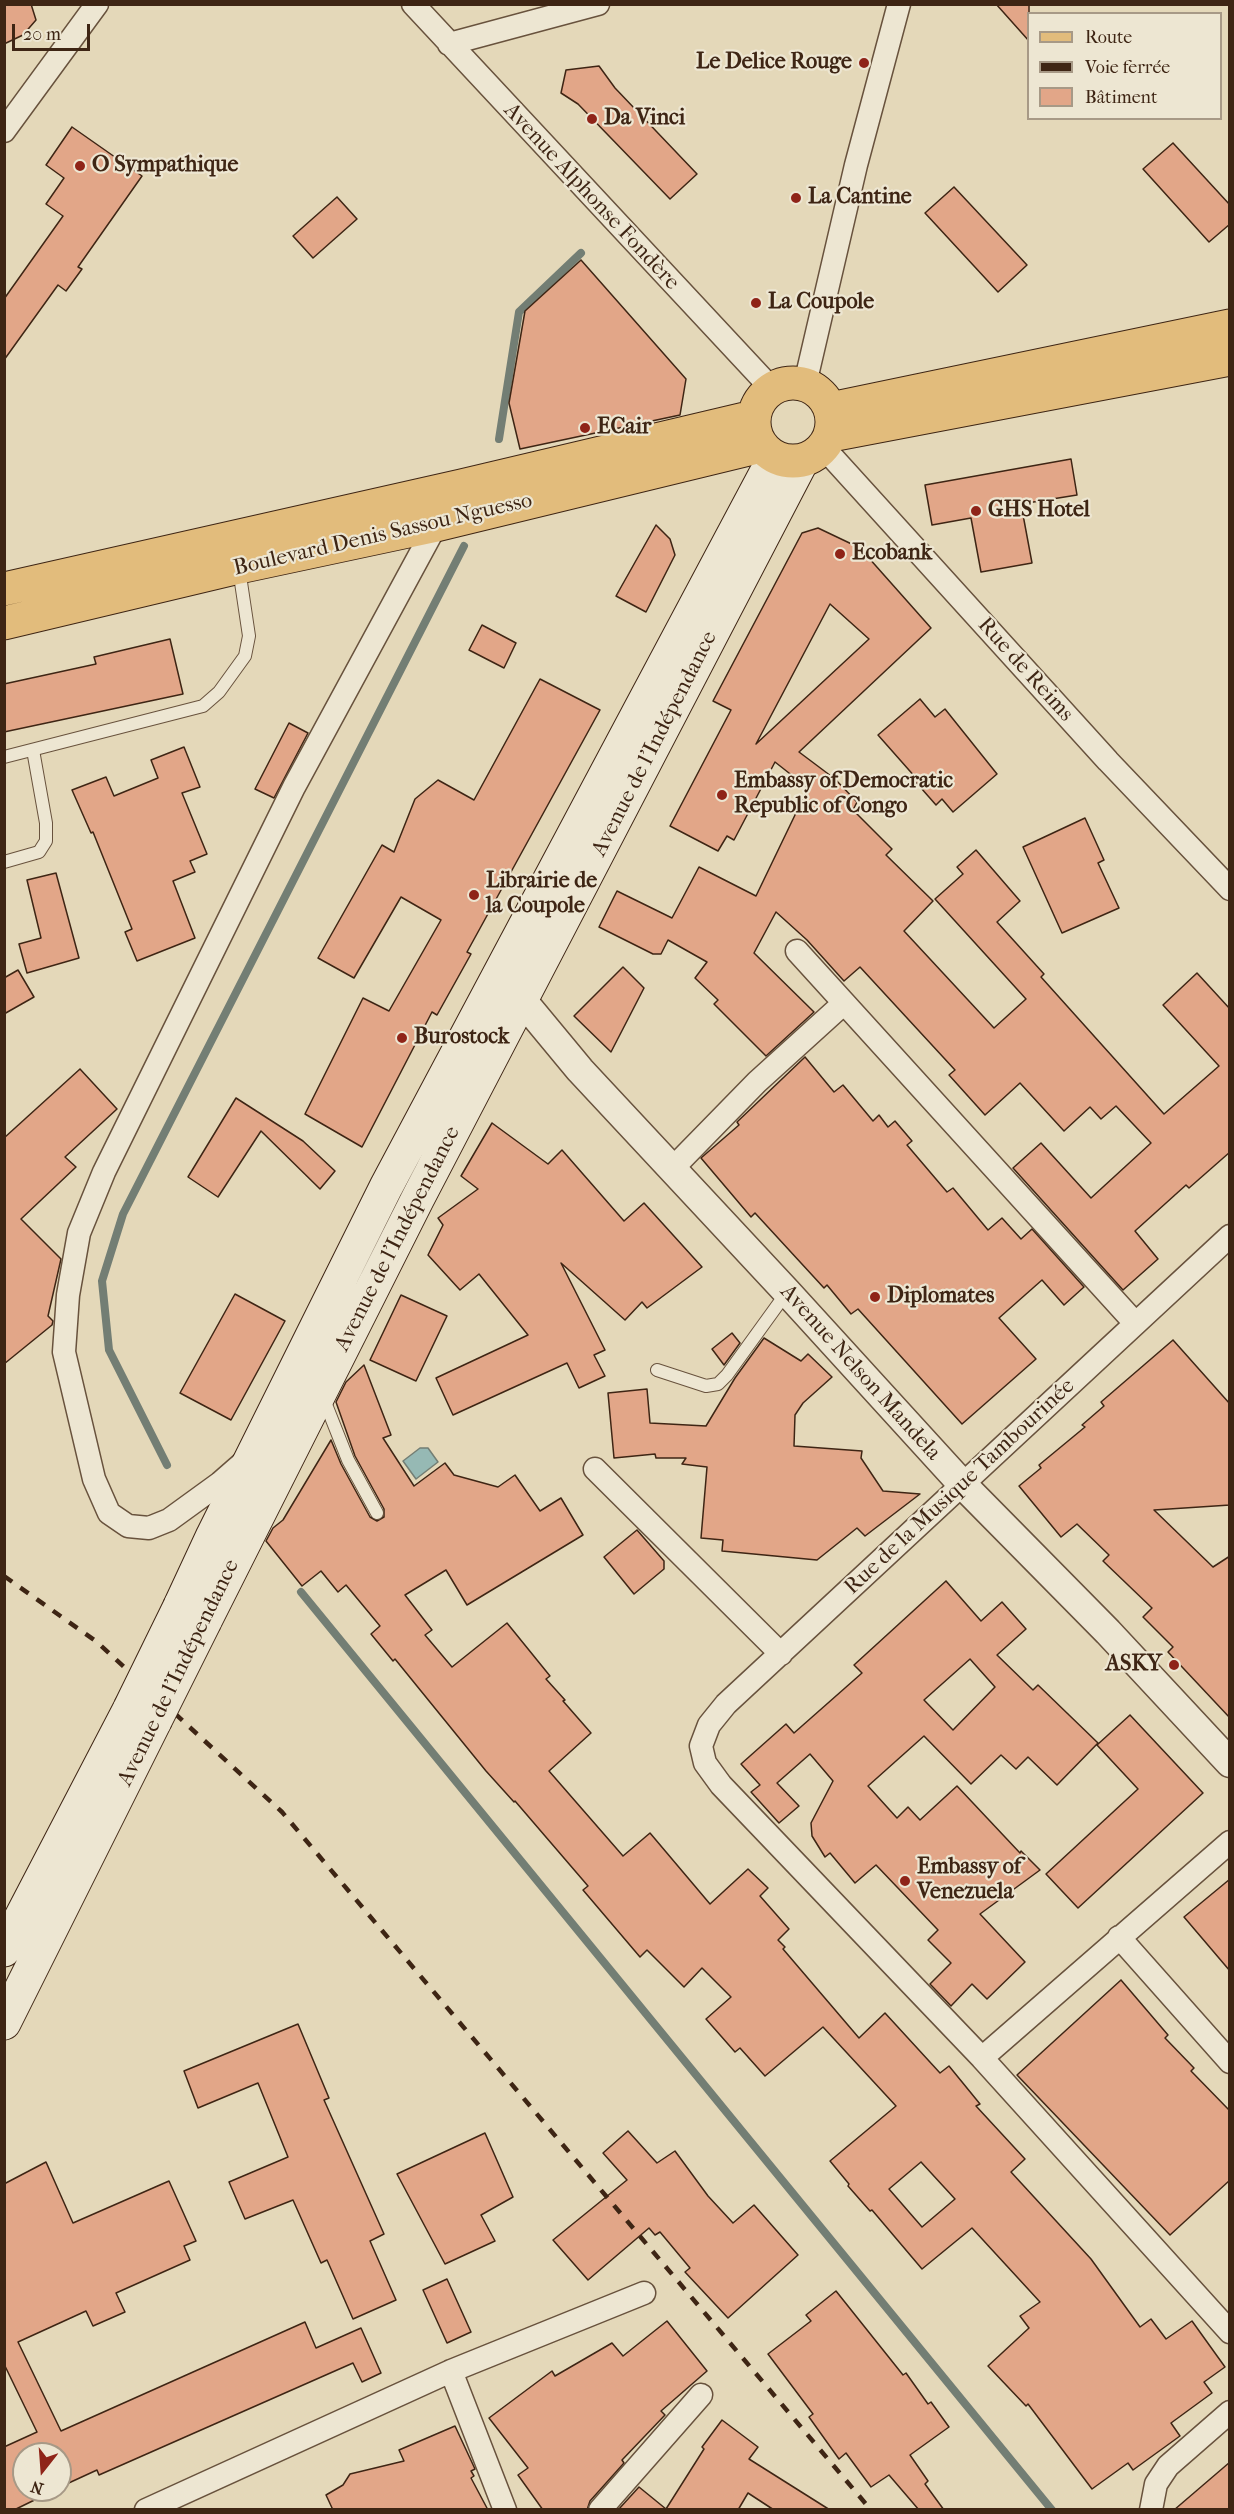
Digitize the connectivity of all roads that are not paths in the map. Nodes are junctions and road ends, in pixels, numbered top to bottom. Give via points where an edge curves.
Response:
1 (97, 4) edge
2 (413, 4) edge
3 (598, 4) edge
4 (899, 4) edge
5 (449, 44) junction
6 (4, 131) edge
7 (1230, 326) edge
8 (1230, 359) edge
9 (805, 384) junction
10 (771, 388) junction
11 (797, 439) junction
12 (436, 525) junction
13 (236, 553) junction
14 (4, 589) edge
15 (4, 623) edge
16 (33, 750) junction
17 (4, 757) edge
18 (4, 862) edge
19 (1230, 889) edge
20 (796, 951) dead end
21 (497, 977) junction
22 (522, 1000) junction
23 (843, 1004) junction
24 (672, 1169) junction
25 (1230, 1236) edge
26 (787, 1292) junction
27 (1135, 1323) junction
28 (657, 1370) dead end
29 (321, 1390) junction
30 (256, 1451) junction
31 (595, 1469) dead end
32 (963, 1485) junction
33 (377, 1513) dead end
34 (193, 1614) junction
35 (781, 1654) junction
36 (143, 1714) junction
37 (1230, 1763) edge
38 (1230, 1842) edge
39 (1119, 1937) junction
40 (4, 1950) edge
41 (4, 2023) edge
42 (982, 2058) junction
43 (1230, 2062) edge
44 (644, 2293) dead end
45 (1230, 2332) edge
46 (451, 2371) junction
47 (701, 2395) dead end
48 (1230, 2412) edge
49 (146, 2510) edge
50 (505, 2510) edge
51 (600, 2510) edge
52 (1151, 2510) edge

1 - 6 street
2 - 5 street, Avenue Alphonse Fondère
3 - 5 street
4 - 9 street via 856,165
5 - 10 street, Avenue Alphonse Fondère
7 - 11 main road
8 - 11 main road
9 - 10 main road via 788,382
9 - 11 main road via 821,394
10 - 11 main road via 759,401
11 - 12 main road, Boulevard Denis Sassou Nguesso
11 - 13 main road, Boulevard Denis Sassou Nguesso
11 - 19 street, Rue de Reims
11 - 21 main road, Avenue de l'Indépendance
11 - 22 main road, Avenue de l'Indépendance
12 - 13 main road, Boulevard Denis Sassou Nguesso
12 - 30 street via 294,787 104,1172 79,1233 68,1295 64,1352 94,1479 109,1512 128,1526 149,1528 220,1483
13 - 14 main road, Boulevard Denis Sassou Nguesso
13 - 15 main road, Boulevard Denis Sassou Nguesso
13 - 16 lane via 249,636 245,656 219,692 203,706 188,712
16 - 17 lane
16 - 18 lane via 46,841 39,852
20 - 23 street
21 - 22 street, Avenue Nelson Mandela
21 - 30 main road, Avenue de l'Indépendance via 386,1187
22 - 24 street, Avenue Nelson Mandela via 580,1070
22 - 29 main road, Avenue de l'Indépendance
23 - 24 street via 757,1082
23 - 27 street
24 - 26 street, Avenue Nelson Mandela
25 - 27 street, Rue de la Musique Tambourinée
26 - 28 lane via 718,1384 706,1386
26 - 32 street, Avenue Nelson Mandela
27 - 32 street, Rue de la Musique Tambourinée
29 - 33 lane via 348,1460
29 - 34 main road, Avenue de l'Indépendance
30 - 34 main road, Avenue de l'Indépendance via 213,1535
31 - 35 street
32 - 35 street, Rue de la Musique Tambourinée
32 - 37 street, Avenue Nelson Mandela
34 - 36 main road, Avenue de l'Indépendance, bridge
35 - 42 street, Rue de la Musique Tambourinée via 726,1704 709,1725 701,1746 705,1763 721,1785
36 - 40 main road, Avenue de l'Indépendance
36 - 41 main road, Avenue de l'Indépendance
38 - 39 street
39 - 42 street
39 - 43 street
42 - 45 street
44 - 46 street
46 - 49 street
46 - 50 street
47 - 51 street
48 - 52 street via 1168,2466 1156,2484

